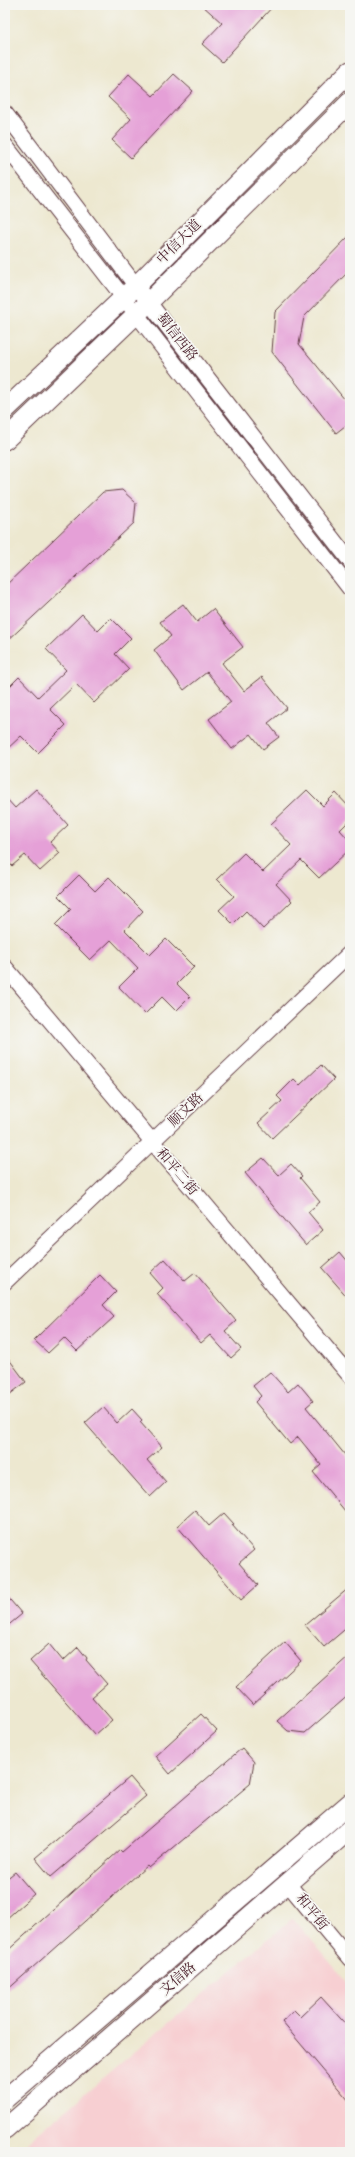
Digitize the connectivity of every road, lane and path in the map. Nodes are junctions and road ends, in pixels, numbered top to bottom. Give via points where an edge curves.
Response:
1 (350, 71) edge
2 (350, 102) edge
3 (5, 113) edge
4 (5, 145) edge
5 (130, 291) junction
6 (144, 308) junction
7 (5, 410) edge
8 (5, 440) edge
9 (350, 560) edge
10 (350, 590) edge
11 (350, 953) edge
12 (5, 967) edge
13 (152, 1143) junction
14 (5, 1282) edge
15 (350, 1376) edge
16 (350, 1803) edge
17 (350, 1829) edge
18 (288, 1884) junction
19 (350, 1959) edge
20 (5, 2099) edge
21 (5, 2129) edge

1 - 5 main road, 中信大道
2 - 6 main road, 中信大道
3 - 5 street, 蜀信西路
4 - 5 street, 蜀信西路
5 - 6 street, 蜀信西路
5 - 7 main road, 中信大道
6 - 8 main road, 中信大道
6 - 9 street, 蜀信西路
6 - 10 street, 蜀信西路
11 - 13 street, 顺文路
12 - 13 street, 和平二街
13 - 14 street, 顺文路
13 - 15 street, 和平二街
16 - 20 main road
17 - 18 main road, 文信路
18 - 19 street, 和平街
18 - 21 main road, 文信路

